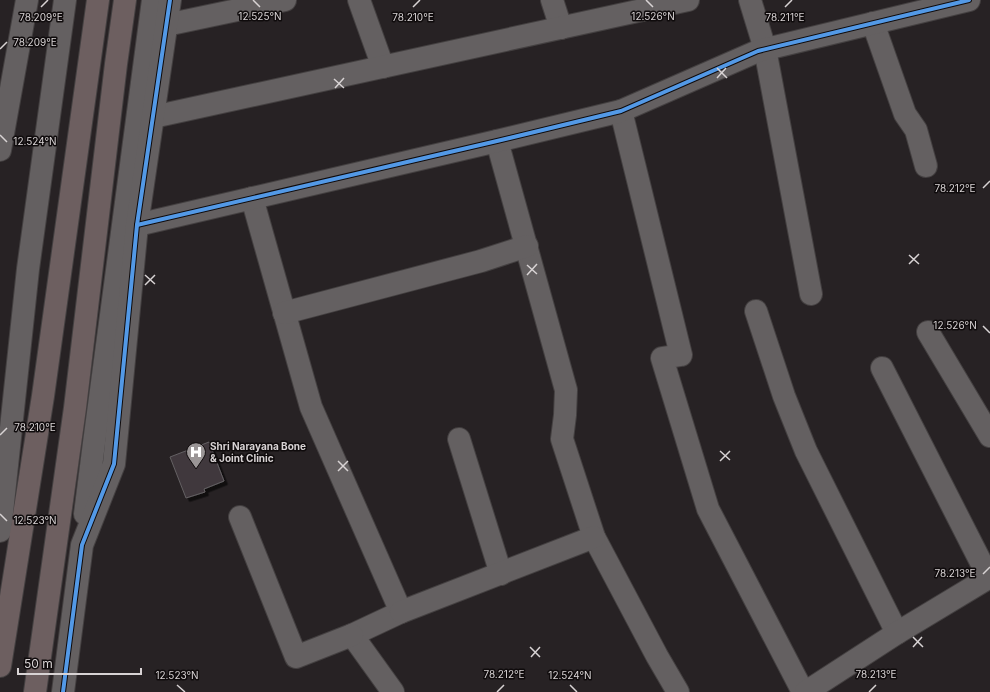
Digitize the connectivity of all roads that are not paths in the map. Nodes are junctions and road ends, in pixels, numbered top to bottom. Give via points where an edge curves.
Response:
1 (27, 0) edge
2 (65, 0) edge
3 (98, 0) edge
4 (125, 0) edge
5 (153, 0) edge
6 (170, 0) edge
7 (285, 0) edge
8 (359, 0) edge
9 (552, 0) edge
10 (688, 0) edge
11 (750, 0) edge
12 (969, 0) edge
13 (631, 6) edge
14 (873, 23) junction
15 (166, 25) junction
16 (561, 28) junction
17 (765, 49) junction
18 (383, 67) junction
19 (621, 111) junction
20 (153, 117) junction
21 (497, 141) junction
22 (0, 150) edge
23 (926, 166) dead end
24 (252, 198) junction
25 (137, 225) junction
26 (527, 246) junction
27 (811, 294) dead end
28 (756, 311) dead end
29 (284, 313) junction
30 (928, 332) dead end
31 (882, 368) dead end
32 (990, 436) edge
33 (459, 439) dead end
34 (240, 517) dead end
35 (0, 531) edge
36 (594, 537) junction
37 (82, 545) junction
38 (501, 574) junction
39 (989, 577) edge
40 (48, 598) junction
41 (401, 612) junction
42 (898, 633) junction
43 (352, 635) junction
44 (0, 666) edge
45 (35, 692) edge
46 (63, 692) edge
47 (393, 692) edge
48 (678, 692) edge
49 (803, 692) edge
50 (806, 692) edge

1 - 22 street
2 - 35 street via 28,269
3 - 44 highway via 43,396
4 - 40 highway via 75,408
5 - 37 street
6 - 15 street
7 - 15 street
8 - 18 street
9 - 16 street
10 - 13 street
11 - 17 street
12 - 14 street
13 - 16 street
14 - 17 street
14 - 23 street via 905,114 916,130
15 - 20 street
16 - 18 street
17 - 19 street
17 - 27 street
18 - 20 street
19 - 21 street
19 - 49 street via 681,355 662,358 708,509
20 - 25 street
21 - 24 street
21 - 26 street
24 - 25 street
24 - 29 street
25 - 37 street via 114,464
26 - 29 street
26 - 36 street via 566,390 562,439
28 - 42 street via 784,396 806,451
29 - 41 street via 312,407
30 - 32 street
31 - 39 street
33 - 38 street
34 - 43 street via 296,657
36 - 38 street
36 - 48 street
37 - 40 street
37 - 46 street
38 - 41 street
39 - 42 street
40 - 45 highway
41 - 43 street
42 - 50 street
43 - 47 street

